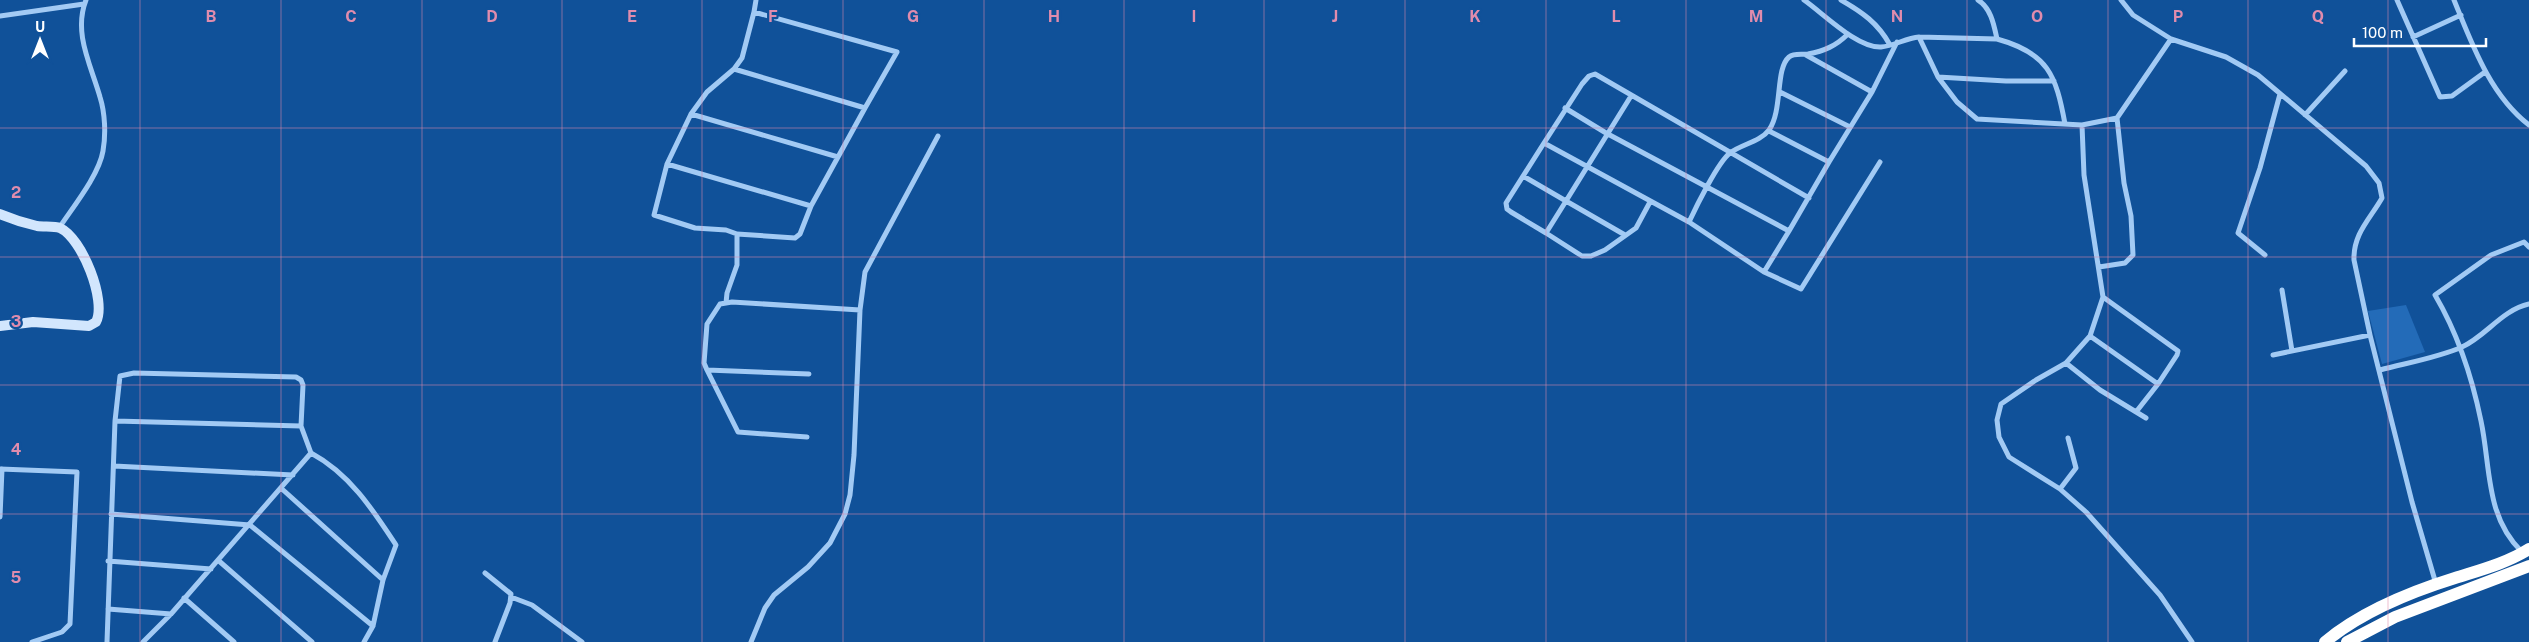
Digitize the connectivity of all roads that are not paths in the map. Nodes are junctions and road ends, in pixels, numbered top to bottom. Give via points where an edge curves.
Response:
1 (756, 0) edge
2 (1804, 0) edge
3 (1841, 0) edge
4 (1978, 0) edge
5 (2121, 0) edge
6 (2398, 0) edge
7 (2454, 0) edge
8 (85, 2) edge
9 (754, 12) junction
10 (2460, 15) junction
11 (0, 16) edge
12 (1848, 34) junction
13 (1919, 37) junction
14 (2413, 37) junction
15 (1997, 39) junction
16 (2171, 39) junction
17 (1898, 41) junction
18 (1890, 44) junction
19 (1806, 54) junction
20 (734, 69) junction
21 (2344, 71) dead end
22 (2485, 72) junction
23 (1938, 77) junction
24 (2054, 81) junction
25 (1780, 92) junction
26 (1872, 92) junction
27 (2280, 94) junction
28 (1631, 96) junction
29 (865, 108) junction
30 (1566, 108) junction
31 (691, 114) junction
32 (2305, 115) junction
33 (2117, 118) junction
34 (2064, 124) junction
35 (2082, 125) junction
36 (2529, 125) edge
37 (1850, 127) junction
38 (1769, 131) junction
39 (1606, 133) junction
40 (938, 136) dead end
41 (1544, 143) junction
42 (1729, 153) junction
43 (838, 157) junction
44 (1830, 162) junction
45 (1880, 162) dead end
46 (667, 164) junction
47 (1586, 167) junction
48 (1523, 176) junction
49 (1707, 187) junction
50 (1809, 198) junction
51 (1566, 201) junction
52 (1650, 202) junction
53 (811, 206) junction
54 (0, 214) edge
55 (1689, 222) junction
56 (59, 228) junction
57 (1789, 232) junction
58 (1546, 233) junction
59 (737, 234) junction
60 (1625, 235) junction
61 (2529, 247) edge
62 (2264, 255) dead end
63 (2099, 267) junction
64 (1764, 272) junction
65 (2282, 290) dead end
66 (2103, 297) junction
67 (726, 303) junction
68 (2529, 304) edge
69 (860, 310) junction
70 (0, 326) edge
71 (2370, 335) junction
72 (2090, 336) junction
73 (2461, 348) junction
74 (2292, 351) junction
75 (2273, 355) dead end
76 (2066, 363) junction
77 (706, 370) junction
78 (2380, 370) junction
79 (809, 374) dead end
80 (2158, 384) junction
81 (2136, 412) junction
82 (2146, 418) dead end
83 (115, 421) junction
84 (301, 426) junction
85 (807, 437) dead end
86 (2068, 438) dead end
87 (311, 453) junction
88 (114, 466) junction
89 (1, 470) edge
90 (293, 475) junction
91 (282, 489) junction
92 (2060, 489) junction
93 (112, 514) junction
94 (0, 517) edge
95 (250, 525) junction
96 (2526, 551) edge
97 (108, 561) junction
98 (218, 561) junction
99 (2529, 566) edge
100 (211, 569) junction
101 (485, 573) dead end
102 (383, 580) junction
103 (2436, 585) junction
104 (511, 597) junction
105 (184, 598) junction
106 (108, 609) junction
107 (171, 614) junction
108 (373, 626) junction
109 (32, 642) edge
110 (107, 642) edge
111 (142, 642) edge
112 (234, 642) edge
113 (312, 642) edge
114 (364, 642) edge
115 (495, 642) edge
116 (582, 642) edge
117 (751, 642) edge
118 (2192, 642) edge
119 (2325, 642) edge
120 (2347, 642) edge

1 - 9 street
2 - 12 street
3 - 18 street via 1867,16
4 - 15 street via 1992,18
5 - 16 street via 2133,15
6 - 14 street
7 - 10 street
8 - 11 street
8 - 56 street via 80,29 100,99 103,152 88,183
9 - 20 street via 742,58
9 - 29 street via 897,52
10 - 14 street
10 - 22 street
12 - 18 street via 1872,47
12 - 19 street via 1832,47
13 - 15 street
13 - 17 street
13 - 23 street
14 - 22 street via 2440,97 2452,96
15 - 24 street via 2031,51 2040,58
16 - 27 street via 2237,62
16 - 33 street
17 - 18 street
17 - 26 street
19 - 25 street via 1793,55 1784,63
19 - 26 street
20 - 29 street
20 - 31 street via 707,92
21 - 32 street
22 - 36 street via 2512,110
23 - 24 street
23 - 34 street via 1963,109 1977,119
24 - 34 street
25 - 37 street
25 - 38 street
26 - 37 street
27 - 32 street
27 - 62 street via 2238,233
28 - 30 street via 1593,74
28 - 39 street
28 - 42 street
29 - 43 street
30 - 39 street
30 - 41 street
31 - 43 street
31 - 46 street
32 - 71 street via 2355,155 2379,183 2382,198 2357,236 2353,248
33 - 35 street
33 - 63 street via 2134,247 2130,260 2125,263
34 - 35 street
35 - 63 street via 2084,175
37 - 44 street
38 - 42 street
38 - 44 street
39 - 47 street
39 - 49 street
40 - 69 street via 865,272
41 - 47 street
41 - 48 street
42 - 49 street
42 - 50 street
43 - 53 street
44 - 50 street
45 - 64 street via 1801,289
46 - 53 street
46 - 59 street via 654,215 695,228
47 - 51 street
47 - 52 street
48 - 51 street
48 - 58 street via 1506,203 1507,209
49 - 55 street
49 - 57 street
50 - 57 street
51 - 58 street
51 - 60 street
52 - 55 street
52 - 60 street via 1639,224
53 - 59 street via 800,234 794,238
54 - 56 street via 38,226
55 - 64 street
56 - 70 street via 78,244 93,277 98,314 96,322 89,326 33,322
57 - 64 street
58 - 60 street via 1587,258
59 - 67 street via 737,265 726,293
61 - 73 street via 2524,242 2491,255 2435,295
63 - 66 street
65 - 74 street
66 - 72 street
66 - 80 street via 2178,351
67 - 69 street
67 - 77 street via 720,304 707,324
68 - 73 street via 2505,315
69 - 117 street via 854,455 845,514 830,543 808,567 774,595
71 - 74 street
71 - 78 street
72 - 76 street
72 - 80 street
73 - 78 street
73 - 96 street via 2481,419 2487,475 2495,509 2513,543
74 - 75 street
76 - 81 street via 2100,390
76 - 92 street via 2001,404 1997,420 1999,437 2009,456
77 - 79 street
77 - 85 street via 738,432
78 - 103 street
80 - 81 street
81 - 82 street
83 - 84 street
83 - 84 street via 118,381 124,374 296,378 303,385
83 - 88 street
84 - 87 street
86 - 92 street via 2076,468
87 - 90 street
87 - 102 street via 325,461 365,498 396,545
88 - 90 street
88 - 93 street
89 - 94 street
89 - 109 street via 77,472 70,624 62,632
90 - 91 street
91 - 95 street
91 - 102 street
92 - 118 street via 2086,512 2160,595
93 - 95 street
93 - 97 street
95 - 98 street
95 - 108 street
96 - 103 highway via 2473,574
97 - 100 street
97 - 106 street
98 - 100 street
98 - 113 street
99 - 120 highway via 2429,603
100 - 105 street
101 - 104 street
102 - 108 street
103 - 119 highway via 2381,607
104 - 115 street
104 - 116 street via 532,605
105 - 107 street
105 - 112 street
106 - 107 street
106 - 110 street
107 - 111 street
108 - 114 street

